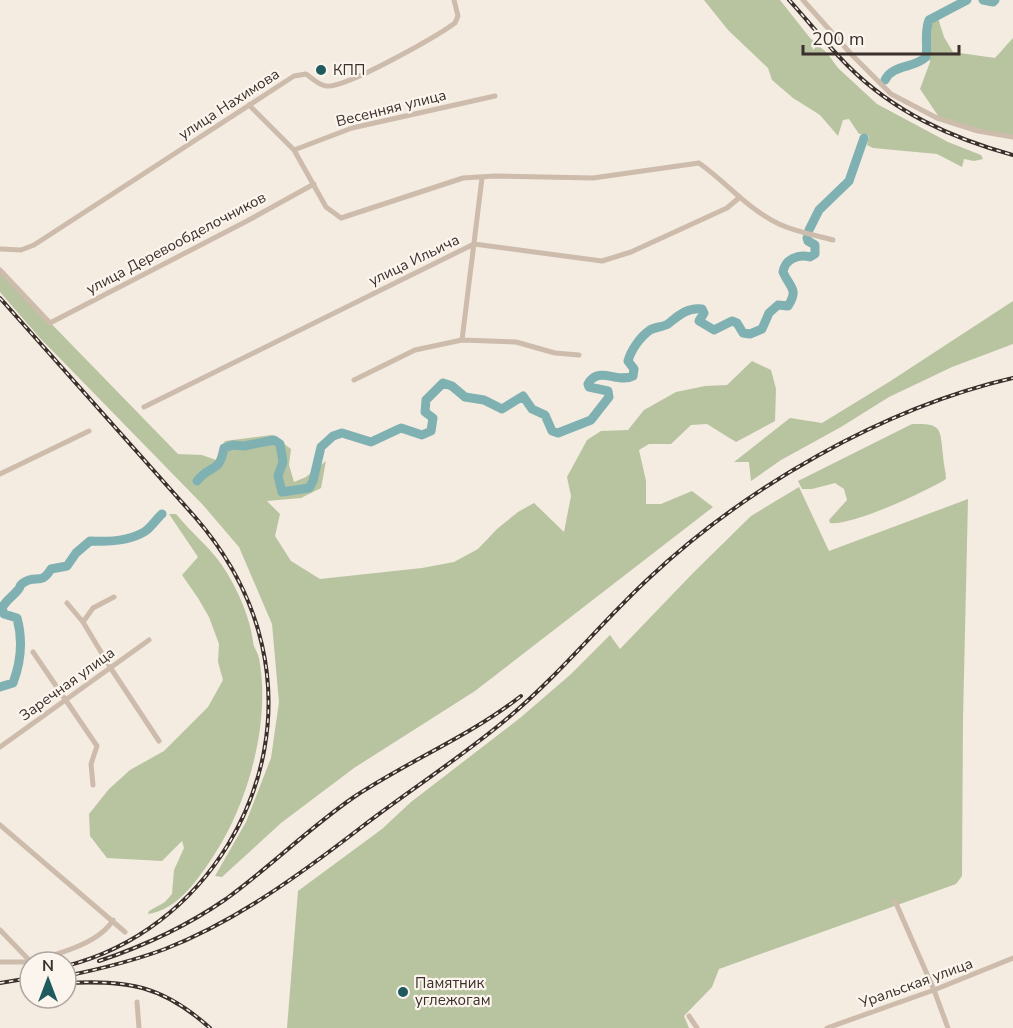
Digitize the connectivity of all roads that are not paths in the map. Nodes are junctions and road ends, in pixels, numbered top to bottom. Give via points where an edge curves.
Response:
1 (454, 0) edge
2 (803, 0) edge
3 (495, 96) dead end
4 (249, 105) junction
5 (1013, 137) edge
6 (294, 150) junction
7 (482, 178) junction
8 (314, 184) junction
9 (740, 197) junction
10 (833, 240) dead end
11 (474, 244) junction
12 (0, 249) edge
13 (0, 270) edge
14 (462, 340) junction
15 (579, 355) dead end
16 (354, 380) dead end
17 (144, 407) dead end
18 (89, 431) dead end
19 (0, 474) edge
20 (114, 597) dead end
21 (67, 603) dead end
22 (83, 622) junction
23 (149, 640) dead end
24 (33, 652) dead end
25 (110, 667) junction
26 (66, 700) junction
27 (159, 741) dead end
28 (0, 747) edge
29 (93, 785) dead end
30 (0, 825) edge
31 (894, 901) dead end
32 (113, 920) junction
33 (0, 930) edge
34 (124, 932) dead end
35 (19, 950) edge
36 (66, 950) edge
37 (1013, 958) edge
38 (0, 962) edge
39 (18, 962) edge
40 (934, 990) junction
41 (137, 1002) dead end
42 (689, 1016) dead end
43 (139, 1028) edge
44 (698, 1028) edge
45 (827, 1028) edge
46 (948, 1028) edge

1 - 4 street, улица Нахимова via 458,13 455,23 394,58 333,86 298,74
2 - 5 street via 891,94 937,118
3 - 6 street, Весенняя улица via 352,128
4 - 6 street
4 - 12 street, улица Нахимова via 34,245 21,250
6 - 8 street
7 - 8 street via 463,178 341,218 326,207
7 - 9 street via 593,178 699,163
7 - 11 street
8 - 13 street, улица Деревообделочников via 50,323
9 - 10 street via 778,223
9 - 11 street, улица Ильича via 727,208 631,252 602,261
11 - 14 street
11 - 17 street, улица Ильича
14 - 15 street via 516,342
14 - 16 street via 415,350
18 - 19 street
20 - 22 street via 93,608
21 - 22 street
22 - 25 street
23 - 25 street, Заречная улица
24 - 26 street
25 - 26 street, Заречная улица
25 - 27 street
26 - 28 street, Заречная улица
26 - 29 street via 97,746 91,764
30 - 32 street
31 - 40 street
32 - 34 street
32 - 36 street via 96,938
33 - 35 street
37 - 40 street, Уральская улица
38 - 39 street
40 - 45 street, Уральская улица
40 - 46 street
41 - 43 street
42 - 44 street

